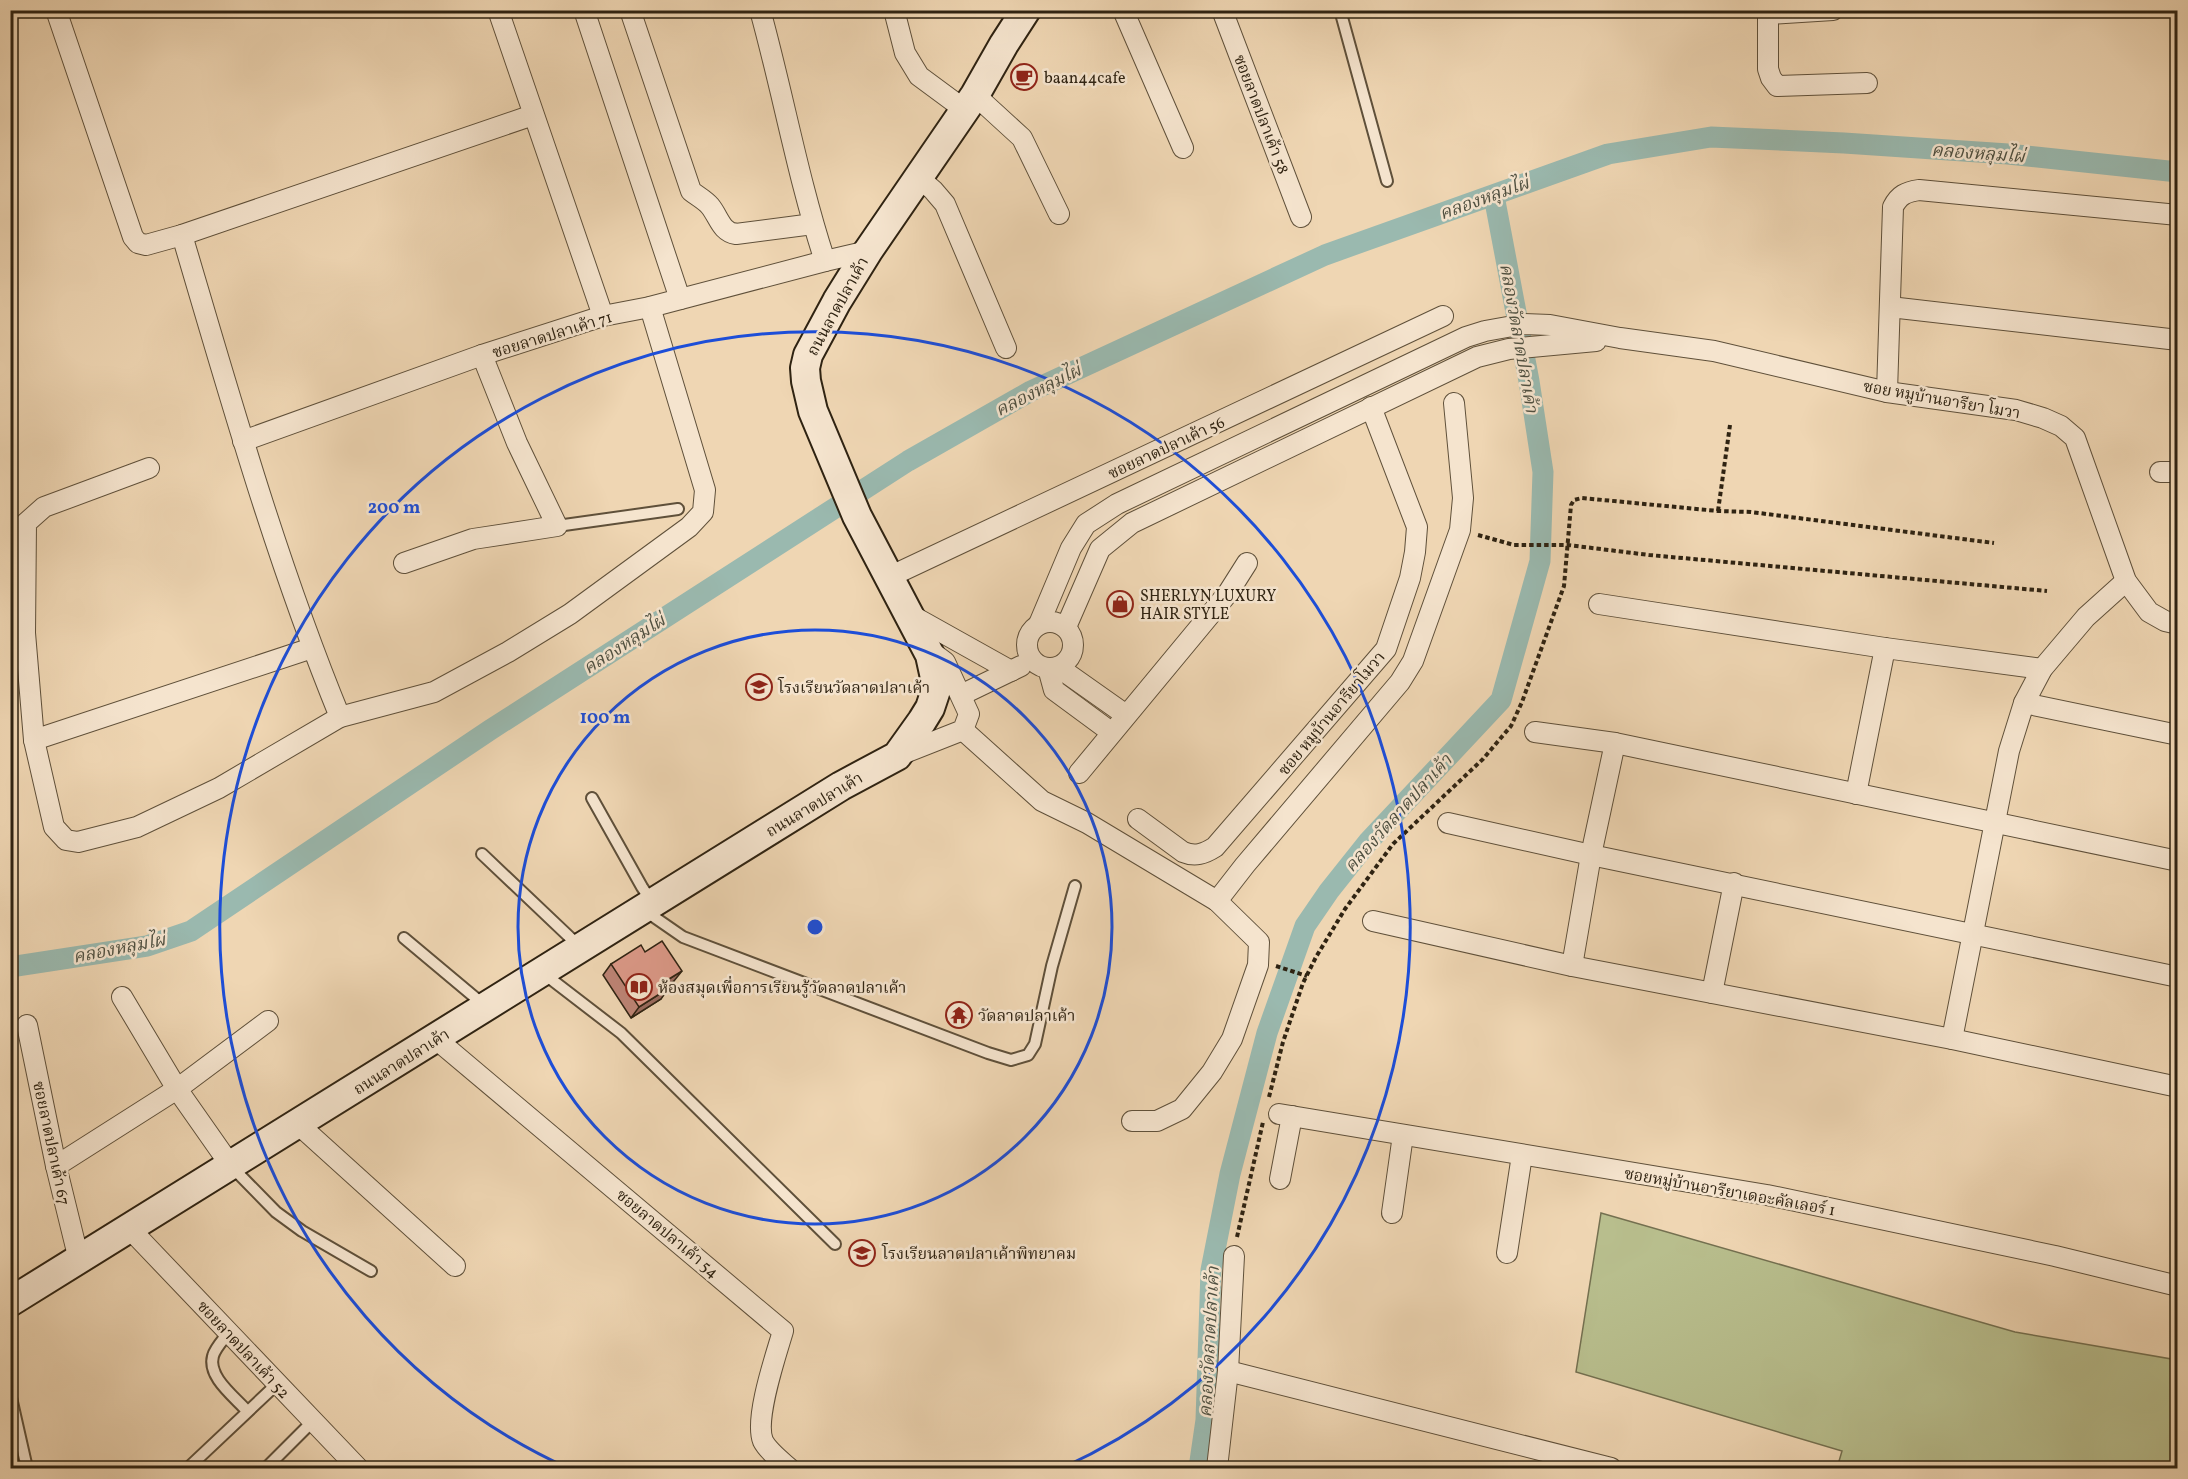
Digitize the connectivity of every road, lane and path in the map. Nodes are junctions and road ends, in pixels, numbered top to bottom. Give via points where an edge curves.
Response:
1 (56, 10) edge
2 (498, 10) edge
3 (584, 10) edge
4 (630, 10) edge
5 (760, 10) edge
6 (894, 10) edge
7 (1026, 10) edge
8 (1123, 10) edge
9 (1222, 10) edge
10 (1340, 10) edge
11 (1833, 10) edge
12 (1768, 12) edge
13 (1867, 83) dead end
14 (970, 102) junction
15 (533, 115) junction
16 (1184, 148) dead end
17 (919, 178) junction
18 (1387, 181) dead end
19 (1059, 214) dead end
20 (2178, 215) edge
21 (1301, 217) dead end
22 (813, 225) junction
23 (182, 235) junction
24 (868, 251) junction
25 (825, 261) junction
26 (680, 299) junction
27 (650, 307) junction
28 (1890, 307) junction
29 (603, 316) junction
30 (1443, 316) dead end
31 (1620, 338) junction
32 (2178, 340) edge
33 (1006, 348) dead end
34 (482, 355) junction
35 (1887, 392) junction
36 (1454, 403) dead end
37 (1371, 407) junction
38 (1730, 425) dead end
39 (243, 441) junction
40 (149, 468) dead end
41 (678, 509) dead end
42 (1718, 511) junction
43 (557, 526) junction
44 (1460, 530) junction
45 (1994, 543) dead end
46 (1568, 546) junction
47 (404, 563) dead end
48 (1247, 563) dead end
49 (889, 577) junction
50 (2126, 581) junction
51 (2047, 591) dead end
52 (1599, 604) dead end
53 (909, 614) junction
54 (1039, 624) junction
55 (2178, 624) edge
56 (1066, 627) junction
57 (312, 648) junction
58 (926, 648) junction
59 (1885, 648) junction
60 (1046, 665) junction
61 (2043, 669) junction
62 (1011, 671) junction
63 (961, 696) junction
64 (2024, 703) junction
65 (1126, 715) junction
66 (340, 717) junction
67 (963, 730) junction
68 (1111, 732) junction
69 (1535, 732) dead end
70 (2178, 735) edge
71 (34, 740) junction
72 (1615, 743) junction
73 (897, 756) junction
74 (1079, 773) dead end
75 (1856, 794) junction
76 (592, 798) dead end
77 (1137, 819) dead end
78 (1994, 822) junction
79 (1448, 823) dead end
80 (482, 854) dead end
81 (1591, 855) junction
82 (2178, 861) edge
83 (1734, 883) junction
84 (1076, 886) dead end
85 (1217, 901) junction
86 (649, 907) junction
87 (1373, 921) dead end
88 (1973, 933) junction
89 (404, 938) dead end
90 (582, 948) junction
91 (1271, 964) dead end
92 (1572, 966) junction
93 (542, 973) junction
94 (1306, 976) junction
95 (2178, 977) edge
96 (1712, 993) junction
97 (122, 997) dead end
98 (487, 1007) junction
99 (268, 1021) dead end
100 (27, 1025) dead end
101 (436, 1039) junction
102 (1952, 1039) junction
103 (2178, 1087) edge
104 (177, 1089) junction
105 (1276, 1112) junction
106 (1132, 1121) dead end
107 (298, 1124) junction
108 (1403, 1135) junction
109 (1522, 1155) junction
110 (56, 1166) junction
111 (231, 1166) junction
112 (1280, 1179) dead end
113 (1392, 1212) dead end
114 (130, 1229) junction
115 (835, 1244) dead end
116 (1507, 1253) dead end
117 (1234, 1256) joint
118 (79, 1260) junction
119 (455, 1266) dead end
120 (371, 1271) dead end
121 (2178, 1286) edge
122 (10, 1302) edge
123 (229, 1332) junction
124 (1228, 1371) junction
125 (277, 1384) junction
126 (10, 1393) edge
127 (247, 1411) junction
128 (313, 1421) junction
129 (27, 1468) edge
130 (188, 1468) edge
131 (266, 1468) edge
132 (358, 1468) edge
133 (789, 1468) edge
134 (1218, 1468) edge
135 (1611, 1468) edge

1 - 23 street via 133,237 146,245
2 - 15 street
3 - 26 street
4 - 22 street via 691,191 709,205 730,233
5 - 22 street
6 - 14 street via 905,53 919,76
7 - 14 main road, ถนนลาดปลาเค้า
8 - 16 street
9 - 21 street, ซอยลาดปลาเค้า 58
10 - 18 lane
11 - 12 street
12 - 13 street via 1768,69 1777,86
14 - 17 main road, ถนนลาดปลาเค้า
14 - 19 street via 1022,138
15 - 23 street
15 - 29 street
17 - 24 main road, ถนนลาดปลาเค้า
17 - 33 street via 945,204
20 - 28 street via 1909,191 1898,197 1893,207
22 - 25 street
23 - 39 street
24 - 25 street, ซอยลาดปลาเค้า 71
24 - 49 main road, ถนนลาดปลาเค้า via 808,355 805,368 813,411 857,516
25 - 26 street, ซอยลาดปลาเค้า 71
26 - 27 street, ซอยลาดปลาเค้า 71
27 - 29 street, ซอยลาดปลาเค้า 71
27 - 66 street via 705,490 703,512 689,527 570,614 508,652 434,692
28 - 32 street
28 - 35 street
29 - 34 street, ซอยลาดปลาเค้า 71
30 - 49 street, ซอยลาดปลาเค้า 56
31 - 35 street, ซอย หมูบ้านอารียา โมวา via 1714,351
31 - 37 street via 1491,353
31 - 54 street via 1524,324 1466,337 1117,504 1086,524 1071,548
34 - 39 street, ซอยลาดปลาเค้า 71
34 - 43 street via 517,443
35 - 50 street, ซอย หมูบ้านอารียา โมวา via 2016,410 2061,426 2075,438
36 - 44 street via 1463,498
37 - 56 street via 1132,524 1100,549
37 - 77 street, ซอย หมูบ้านอารียาโมวา via 1418,527 1410,578 1386,650 1215,847 1191,855
38 - 42 path
39 - 57 street
40 - 71 street via 44,507 26,523 25,633
41 - 43 lane
42 - 45 path
42 - 46 path via 1582,498 1571,505
43 - 47 street via 473,539
44 - 46 path via 1514,545
44 - 85 street via 1413,661 1400,682
46 - 51 path
46 - 94 path via 1564,586 1511,726 1483,759 1393,844 1345,909
48 - 65 street via 1228,592
49 - 53 main road, ถนนลาดปลาเค้า
50 - 55 street, ซอย หมูบ้านอารียา โมวา via 2149,612
50 - 61 street via 2086,617
52 - 59 street
53 - 58 main road, ถนนลาดปลาเค้า
53 - 62 street
54 - 56 street via 1053,622
54 - 60 street via 1027,641 1027,648
56 - 60 street via 1074,649 1066,663
57 - 66 street
57 - 71 street
58 - 63 street via 945,662
58 - 73 main road, ถนนลาดปลาเค้า via 937,687 922,721
59 - 61 street
59 - 75 street
60 - 62 street
60 - 65 street
60 - 68 street via 1054,690
61 - 64 street
62 - 63 street
63 - 67 street via 969,714
64 - 70 street
64 - 78 street
65 - 68 street
66 - 71 street via 219,788 137,827 78,842 66,840 54,827
67 - 73 street
67 - 85 street via 1042,801 1087,823
68 - 74 street
69 - 72 street
72 - 75 street
72 - 81 street
73 - 86 main road, ถนนลาดปลาเค้า via 841,786
75 - 78 street
76 - 86 lane via 642,887
78 - 82 street
78 - 88 street
79 - 81 street
80 - 90 lane
81 - 83 street
81 - 92 street
83 - 88 street
83 - 96 street
84 - 86 lane via 1052,966 1035,1044 1028,1055 1011,1060 683,937
85 - 106 street via 1259,942 1258,965 1232,1038 1212,1072 1182,1109 1157,1121
86 - 90 main road, ถนนลาดปลาเค้า
87 - 92 street
88 - 95 street
88 - 102 street
89 - 98 lane
90 - 93 main road, ถนนลาดปลาเค้า
91 - 94 path
92 - 96 street
93 - 98 main road, ถนนลาดปลาเค้า
93 - 115 lane via 621,1033
94 - 105 path via 1283,1042
96 - 102 street
97 - 104 street
98 - 101 main road, ถนนลาดปลาเค้า
99 - 104 street
100 - 110 street, ซอยลาดปลาเค้า 67
101 - 107 main road, ถนนลาดปลาเค้า
101 - 133 street, ซอยลาดปลาเค้า 54 via 783,1331 761,1434 764,1444
102 - 103 street
104 - 110 street
104 - 111 street
105 - 108 street, ซอยหมู่บ้านอารียาเดอะคัลเลอร์ 1
105 - 112 street
105 - 117 path via 1249,1179
107 - 111 main road, ถนนลาดปลาเค้า
107 - 119 street
108 - 109 street, ซอยหมู่บ้านอารียาเดอะคัลเลอร์ 1
108 - 113 street
109 - 116 street
109 - 121 street, ซอยหมู่บ้านอารียาเดอะคัลเลอร์ 1 via 1767,1195
110 - 118 street, ซอยลาดปลาเค้า 67
111 - 114 main road, ถนนลาดปลาเค้า
111 - 120 lane via 285,1219
114 - 118 main road, ถนนลาดปลาเค้า
114 - 123 street, ซอยลาดปลาเค้า 52
117 - 124 street
118 - 122 main road, ถนนลาดปลาเค้า
123 - 125 street, ซอยลาดปลาเค้า 52
123 - 127 lane via 213,1355 213,1370
124 - 134 street
124 - 135 street
125 - 127 lane
125 - 128 street, ซอยลาดปลาเค้า 52
126 - 129 lane
127 - 130 lane
128 - 131 lane
128 - 132 street, ซอยลาดปลาเค้า 52

